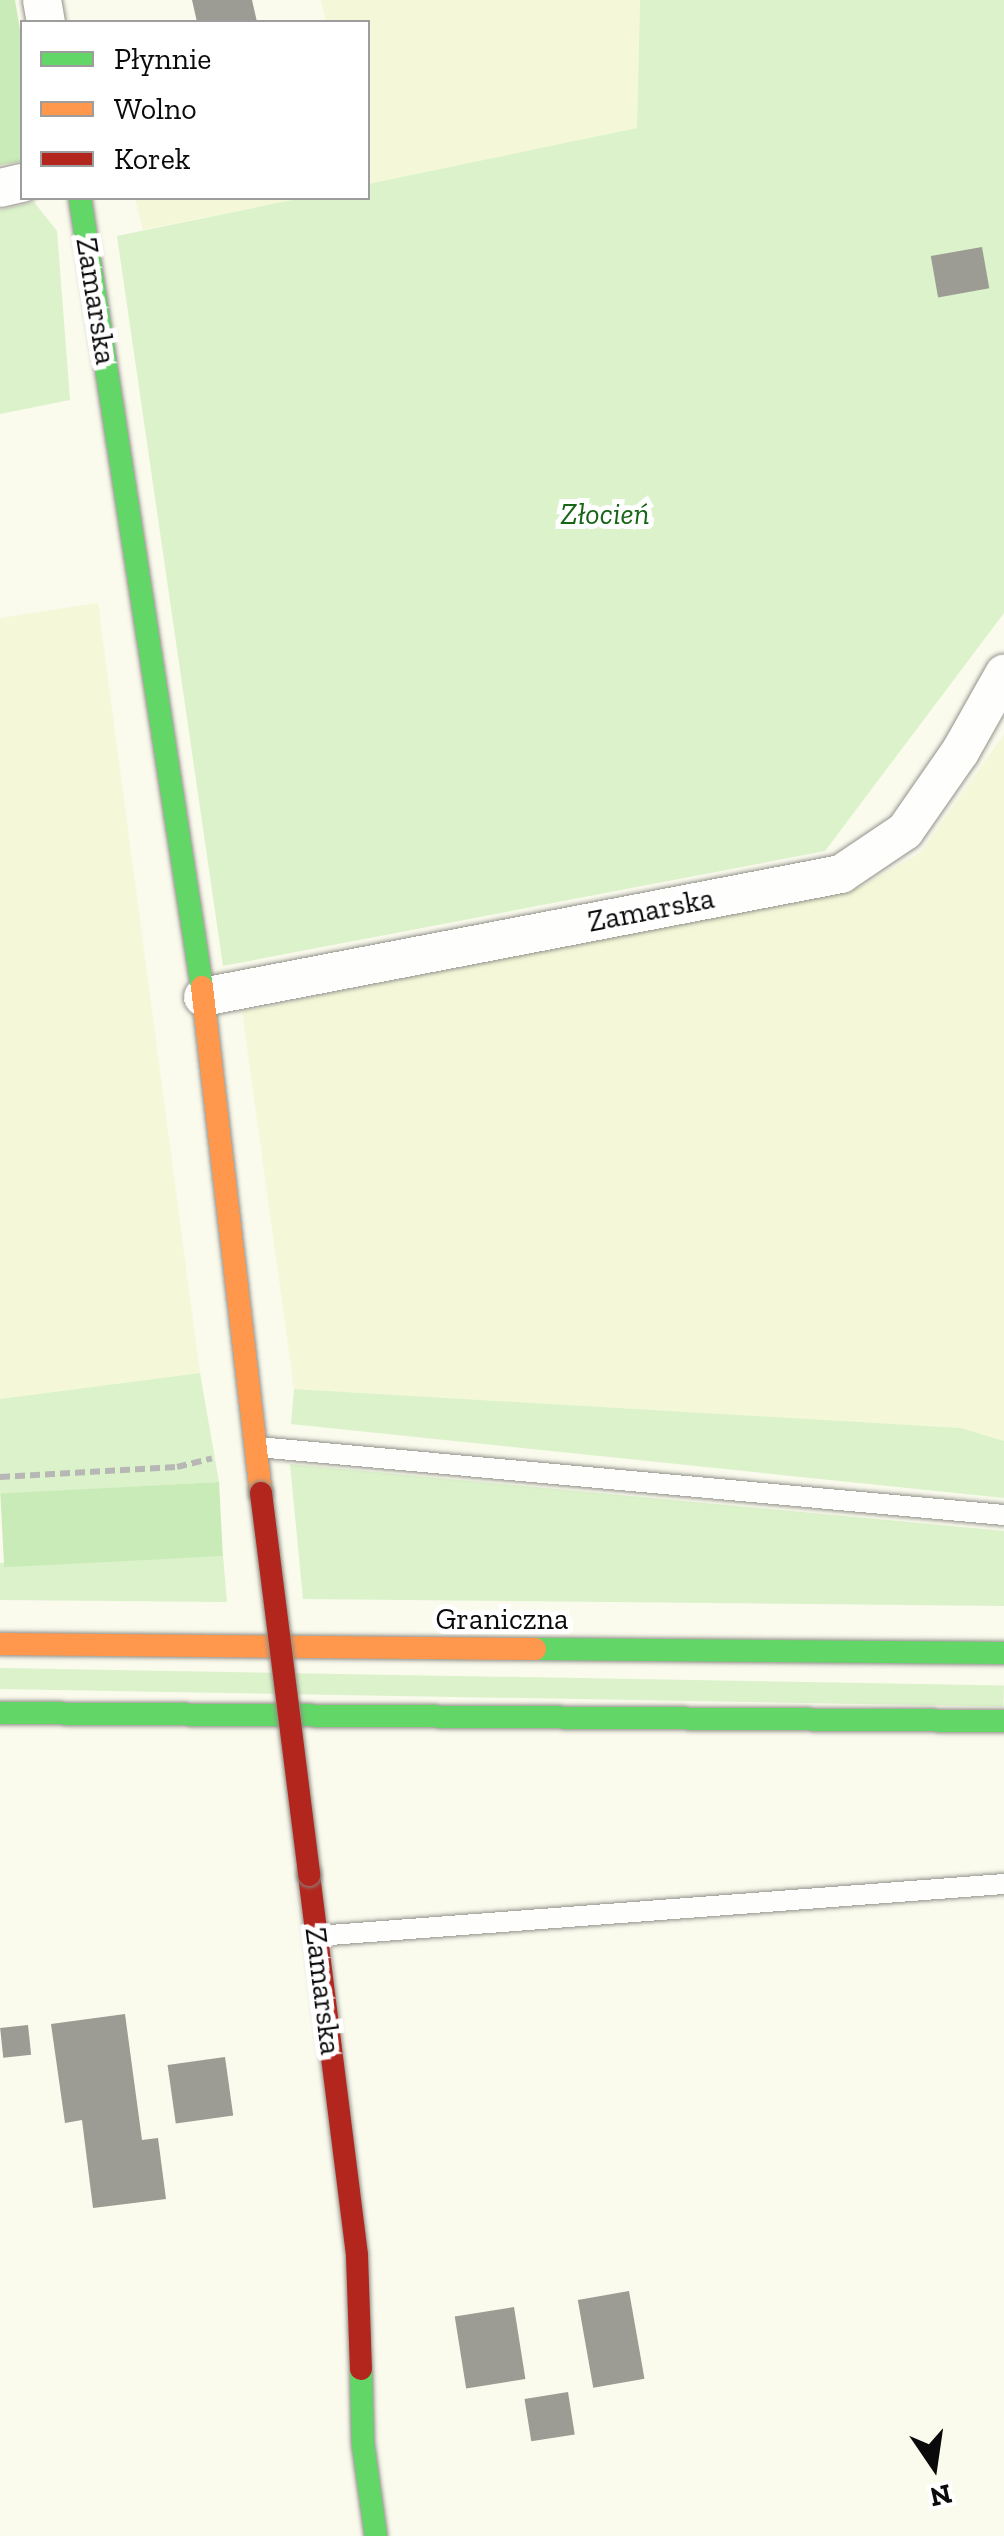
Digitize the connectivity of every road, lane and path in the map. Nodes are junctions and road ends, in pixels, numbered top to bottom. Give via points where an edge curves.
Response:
1 (80, 200) edge
2 (1004, 674) edge
3 (203, 997) junction
4 (256, 1447) junction
5 (0, 1477) edge
6 (1004, 1515) edge
7 (0, 1644) edge
8 (1004, 1653) edge
9 (0, 1713) edge
10 (1004, 1721) edge
11 (1004, 1884) edge
12 (316, 1936) junction
13 (376, 2536) edge

1 - 3 main road, Zamarska
2 - 3 street, Zamarska via 905,831 841,874
3 - 4 main road, Zamarska
4 - 5 path via 177,1467
4 - 6 lane
4 - 12 main road, Zamarska, bridge
7 - 8 main road, Graniczna
9 - 10 main road
11 - 12 lane
12 - 13 main road, Zamarska via 357,2256 364,2444

